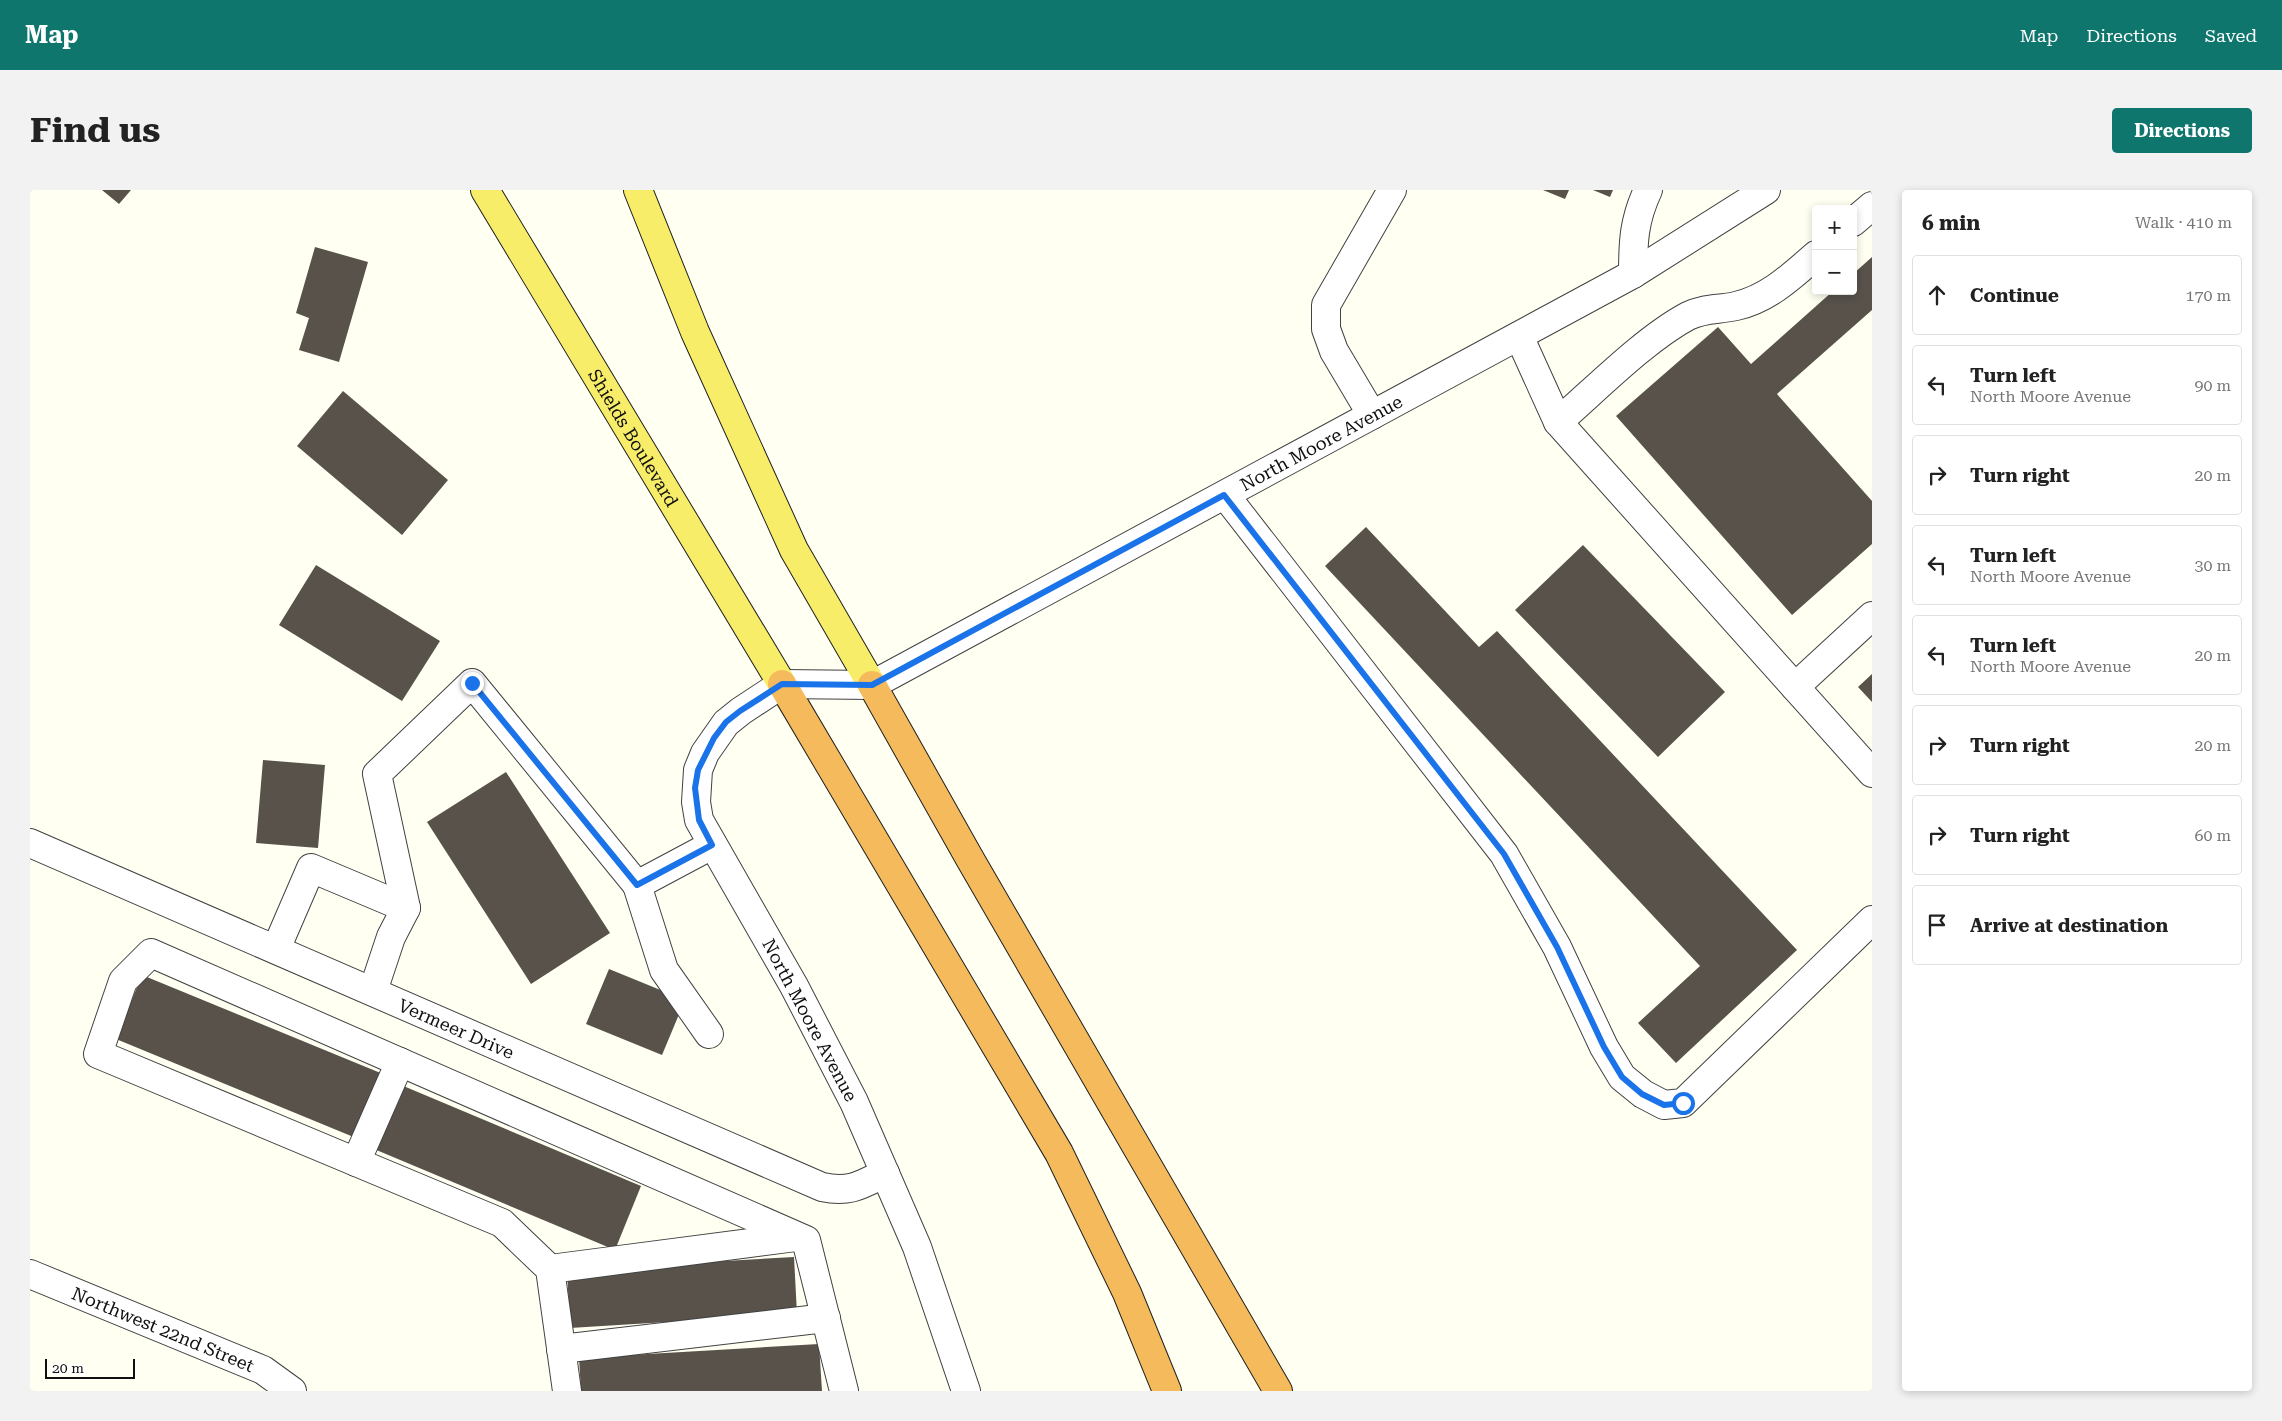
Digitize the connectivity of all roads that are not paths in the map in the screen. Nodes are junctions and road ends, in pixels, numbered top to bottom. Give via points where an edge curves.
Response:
1 (485, 190) edge
2 (638, 190) edge
3 (1392, 190) edge
4 (1648, 190) edge
5 (1766, 190) edge
6 (1872, 206) edge
7 (1857, 219) edge
8 (1812, 259) edge
9 (1633, 274) junction
10 (1519, 336) junction
11 (1372, 416) junction
12 (1558, 422) junction
13 (1224, 495) junction
14 (1872, 616) edge
15 (782, 684) junction
16 (872, 685) junction
17 (1795, 687) junction
18 (1872, 773) edge
19 (30, 843) edge
20 (712, 845) junction
21 (637, 885) junction
22 (406, 908) junction
23 (1872, 920) edge
24 (276, 949) junction
25 (373, 990) junction
26 (709, 1034) dead end
27 (400, 1062) junction
28 (356, 1162) junction
29 (885, 1173) junction
30 (798, 1237) junction
31 (550, 1269) junction
32 (30, 1274) edge
33 (826, 1318) junction
34 (561, 1349) junction
35 (292, 1391) edge
36 (567, 1391) edge
37 (844, 1391) edge
38 (966, 1391) edge
39 (1167, 1391) edge
40 (1278, 1391) edge

1 - 15 main road, Shields Boulevard
2 - 16 main road via 695,332 794,550
3 - 11 street via 1326,305 1326,330 1334,350
4 - 9 street via 1638,212 1633,236
5 - 9 street, North Moore Avenue
6 - 7 street
8 - 12 street via 1782,285 1752,302 1705,309 1688,316 1652,341
9 - 10 street, North Moore Avenue
10 - 11 street, North Moore Avenue
10 - 12 street
11 - 13 street, North Moore Avenue
12 - 17 street
13 - 16 street, North Moore Avenue
13 - 23 street via 1504,854 1557,947 1604,1047 1622,1077 1642,1094 1664,1105 1683,1103
14 - 17 street
15 - 16 street
15 - 20 street, North Moore Avenue via 726,722 705,753 698,770 696,802 699,820
15 - 39 highway via 1059,1153 1127,1293
16 - 40 highway
17 - 18 street
19 - 24 street, Vermeer Drive
20 - 21 street
20 - 29 street, North Moore Avenue via 794,986
21 - 22 street via 472,683 377,774
21 - 26 street via 664,970
22 - 24 street via 311,868
22 - 25 street via 391,937
24 - 25 street, Vermeer Drive
25 - 29 street, Vermeer Drive via 822,1187 854,1188
27 - 28 street
27 - 28 street via 151,953 123,981 98,1054
27 - 30 street
28 - 31 street via 502,1223
29 - 38 street, North Moore Avenue via 918,1247
30 - 31 street
30 - 33 street via 806,1240
31 - 34 street
32 - 35 street, Northwest 22nd Street via 263,1370
33 - 34 street
33 - 37 street
34 - 36 street

